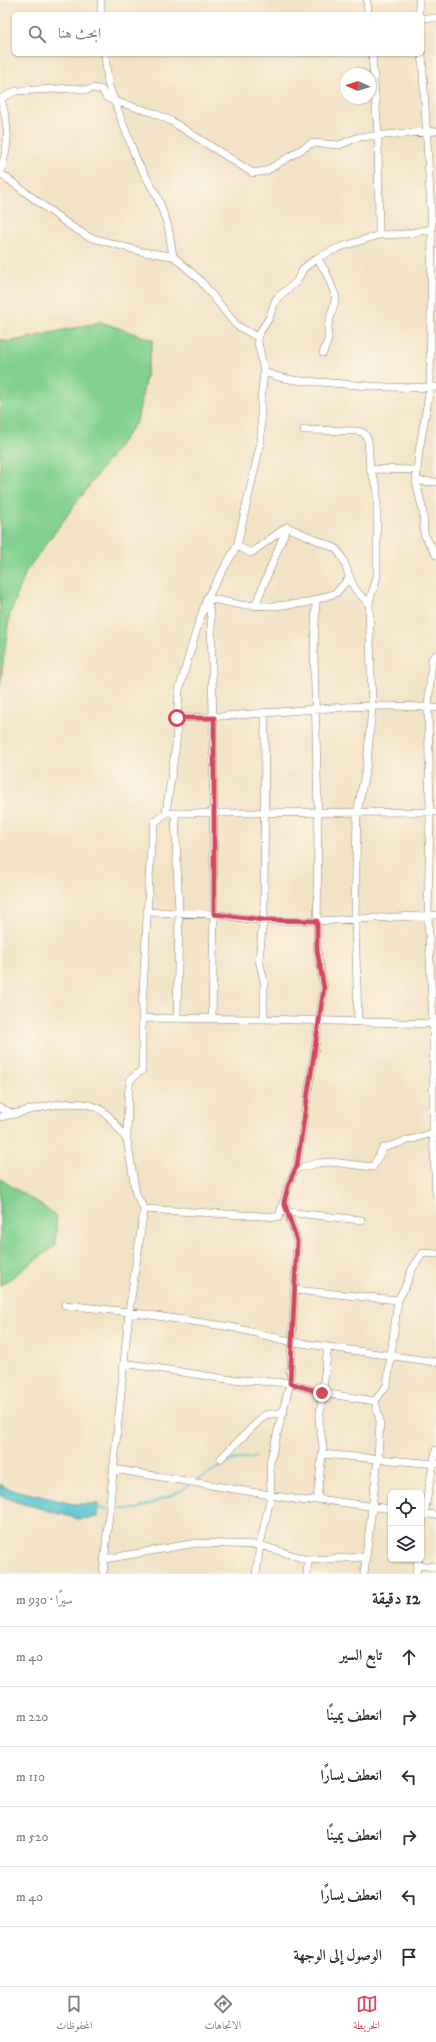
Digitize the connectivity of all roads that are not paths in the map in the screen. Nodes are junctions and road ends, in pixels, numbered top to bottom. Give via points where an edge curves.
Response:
1 (101, 0) edge
2 (367, 0) edge
3 (419, 0) edge
4 (101, 12) edge
5 (368, 12) edge
6 (420, 12) edge
7 (424, 18) edge
8 (436, 18) edge
9 (105, 56) edge
10 (372, 56) edge
11 (422, 56) edge
12 (1, 99) edge
13 (114, 101) junction
14 (436, 131) edge
15 (426, 132) junction
16 (378, 134) junction
17 (0, 173) edge
18 (433, 217) edge
19 (432, 230) junction
20 (379, 235) junction
21 (173, 256) junction
22 (316, 258) junction
23 (433, 270) edge
24 (257, 337) junction
25 (323, 353) dead end
26 (264, 372) junction
27 (433, 387) edge
28 (304, 430) dead end
29 (370, 469) junction
30 (417, 470) junction
31 (416, 481) junction
32 (436, 482) edge
33 (287, 527) junction
34 (238, 546) junction
35 (436, 555) edge
36 (350, 577) junction
37 (207, 598) junction
38 (316, 600) junction
39 (370, 603) junction
40 (255, 606) junction
41 (436, 655) edge
42 (372, 707) junction
43 (432, 707) edge
44 (316, 708) junction
45 (265, 712) junction
46 (177, 718) junction
47 (214, 718) junction
48 (264, 812) junction
49 (318, 812) junction
50 (433, 812) edge
51 (166, 813) junction
52 (174, 813) junction
53 (213, 813) junction
54 (357, 813) junction
55 (147, 912) junction
56 (179, 913) junction
57 (214, 914) junction
58 (428, 915) junction
59 (436, 915) edge
60 (355, 918) junction
61 (263, 920) junction
62 (317, 921) junction
63 (142, 1018) junction
64 (177, 1019) junction
65 (212, 1019) junction
66 (264, 1019) junction
67 (320, 1020) junction
68 (358, 1022) junction
69 (434, 1024) edge
70 (0, 1108) edge
71 (14, 1114) junction
72 (0, 1117) edge
73 (434, 1132) edge
74 (127, 1140) junction
75 (296, 1169) junction
76 (436, 1194) edge
77 (284, 1202) junction
78 (144, 1209) junction
79 (287, 1212) junction
80 (361, 1220) dead end
81 (436, 1254) edge
82 (295, 1290) junction
83 (398, 1300) junction
84 (65, 1305) dead end
85 (128, 1312) junction
86 (293, 1342) junction
87 (328, 1346) junction
88 (392, 1356) junction
89 (436, 1362) edge
90 (124, 1363) junction
91 (290, 1383) junction
92 (322, 1393) junction
93 (375, 1401) junction
94 (284, 1412) junction
95 (436, 1450) edge
96 (322, 1454) junction
97 (221, 1458) dead end
98 (378, 1458) junction
99 (435, 1464) edge
100 (113, 1468) junction
101 (271, 1495) junction
102 (317, 1499) junction
103 (424, 1506) edge
104 (372, 1507) junction
105 (388, 1509) edge
106 (424, 1514) edge
107 (436, 1515) edge
108 (260, 1545) junction
109 (366, 1556) junction
110 (105, 1559) junction
111 (308, 1560) junction
112 (417, 1562) edge
113 (436, 1567) edge
114 (103, 1574) edge
115 (256, 1574) edge
116 (308, 1574) edge
117 (364, 1574) edge
118 (416, 1574) edge

1 - 4 street
2 - 5 street
3 - 6 street
7 - 8 street
9 - 13 street via 108,84
10 - 16 street
11 - 15 street
12 - 13 street via 16,92 94,88 102,90 106,97
12 - 17 street via 8,134 7,154
13 - 16 street via 171,121 253,173 266,171 312,144 339,145 359,137
13 - 21 street via 137,161 160,204 168,226
14 - 15 street
15 - 16 street
15 - 18 street
16 - 20 street
17 - 21 street via 89,238 142,252
18 - 19 street
19 - 20 street
19 - 23 street
20 - 22 street
21 - 24 street via 200,280 236,325
22 - 24 street via 304,268 296,282 276,300
22 - 25 street via 326,272 336,297
23 - 27 street
24 - 26 street
26 - 27 street via 279,378 296,380
26 - 34 street via 261,441
27 - 30 street
28 - 29 street via 364,433 368,440
29 - 30 street
29 - 39 street via 377,486 377,576
30 - 31 street
31 - 32 street
31 - 35 street via 423,512 424,534
33 - 34 street via 251,553
33 - 36 street via 335,548 341,554
33 - 40 street
34 - 37 street
36 - 38 street via 336,593
36 - 39 street via 356,590
37 - 40 street
37 - 46 street via 179,690
37 - 47 street via 211,617
38 - 40 street
38 - 44 street
39 - 42 street
41 - 43 street via 432,659
42 - 43 street
42 - 44 street
42 - 54 street via 367,763
43 - 50 street
44 - 45 street
44 - 49 street
45 - 47 street
45 - 48 street
46 - 47 street
46 - 51 street
47 - 53 street
48 - 49 street
48 - 53 street
48 - 61 street
49 - 54 street
49 - 62 street
50 - 54 street
50 - 58 street
51 - 52 street
51 - 55 street via 156,822 152,832
52 - 53 street
52 - 56 street
53 - 57 street
54 - 60 street
55 - 56 street
55 - 63 street
56 - 57 street
56 - 64 street
57 - 61 street
57 - 65 street
58 - 59 street
58 - 60 street
58 - 69 street
60 - 62 street
60 - 68 street
61 - 62 street
61 - 66 street via 259,960 264,981
62 - 67 street via 317,950 324,988
63 - 64 street
63 - 74 street via 142,1070 130,1080
64 - 65 street
65 - 66 street
66 - 67 street
67 - 68 street
67 - 75 street
68 - 69 street
69 - 73 street
70 - 71 street
71 - 72 street
71 - 74 street via 68,1103 90,1104 104,1112
73 - 75 street via 383,1148 373,1167 318,1162
73 - 76 street
74 - 78 street via 136,1194
75 - 77 street
77 - 78 street via 279,1217
77 - 79 street
78 - 85 street
79 - 80 street
79 - 82 street via 297,1241
81 - 83 street via 423,1253 412,1269
82 - 83 street
82 - 86 street
83 - 88 street
84 - 85 street
85 - 86 street via 231,1327
85 - 90 street
86 - 87 street
86 - 91 street
87 - 88 street
87 - 92 street
88 - 89 street
88 - 93 street via 387,1385
90 - 91 street via 226,1379
90 - 100 street
91 - 92 street
91 - 94 street
92 - 93 street
92 - 96 street
93 - 98 street via 380,1421
94 - 97 street via 265,1415
94 - 101 street via 270,1462
95 - 99 street
96 - 98 street
96 - 102 street
98 - 99 street
98 - 104 street
99 - 103 street
100 - 101 street
100 - 110 street
101 - 102 street via 306,1501
101 - 108 street
102 - 104 street
104 - 105 street
104 - 109 street
106 - 107 street
108 - 110 street via 196,1543
108 - 111 street
108 - 115 street
109 - 111 street
109 - 117 street
110 - 114 street
111 - 116 street
112 - 113 street
112 - 118 street

